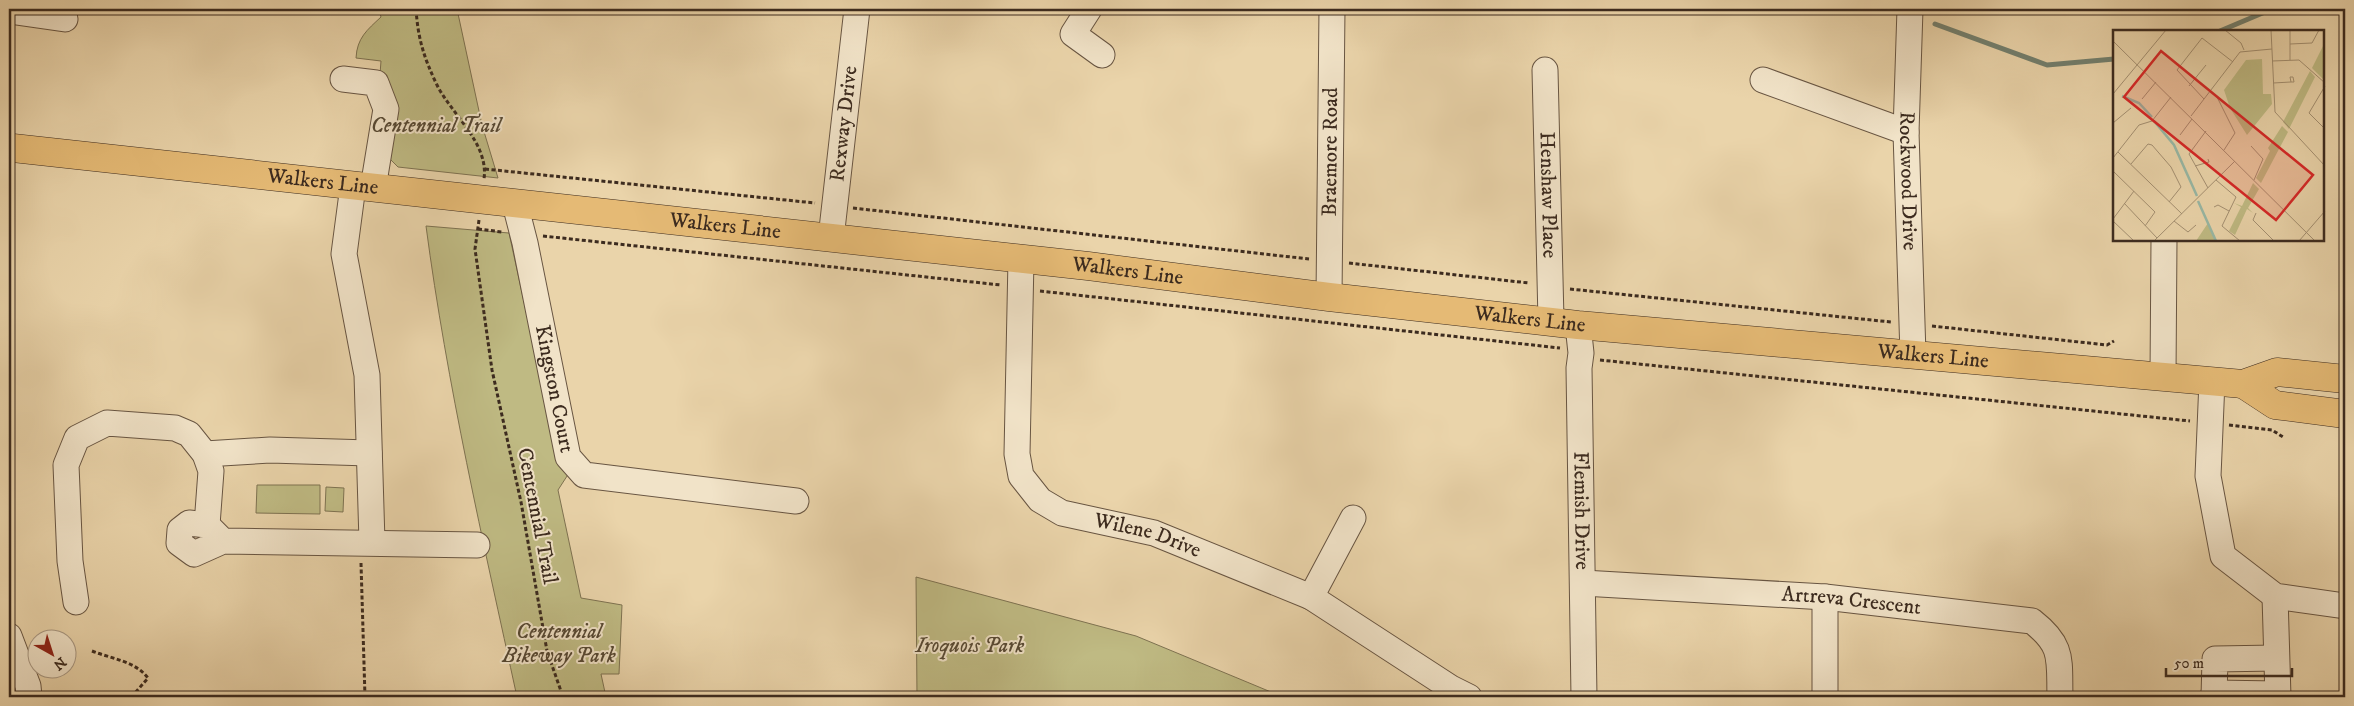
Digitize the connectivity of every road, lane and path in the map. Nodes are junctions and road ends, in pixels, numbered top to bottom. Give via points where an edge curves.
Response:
1 (416, 9) edge
2 (857, 9) edge
3 (1089, 9) edge
4 (1332, 9) edge
5 (1910, 9) edge
6 (9, 11) edge
7 (65, 20) dead end
8 (1102, 55) dead end
9 (1544, 70) dead end
10 (343, 79) dead end
11 (1763, 80) dead end
12 (1906, 132) junction
13 (10, 148) edge
14 (485, 169) junction
15 (484, 178) dead end
16 (363, 187) junction
17 (835, 199) junction
18 (515, 204) junction
19 (479, 220) dead end
20 (478, 229) junction
21 (523, 234) junction
22 (831, 238) junction
23 (2164, 241) edge
24 (1330, 253) junction
25 (1021, 259) junction
26 (1550, 282) junction
27 (1020, 288) junction
28 (1329, 296) junction
29 (1910, 317) junction
30 (1550, 320) junction
31 (1578, 324) junction
32 (2114, 341) dead end
33 (1581, 353) junction
34 (1913, 355) junction
35 (2163, 377) junction
36 (2345, 379) edge
37 (2212, 381) junction
38 (2243, 384) junction
39 (2345, 414) edge
40 (2210, 423) junction
41 (2283, 437) dead end
42 (369, 453) junction
43 (204, 454) junction
44 (796, 502) dead end
45 (1353, 518) dead end
46 (366, 542) junction
47 (477, 545) dead end
48 (1583, 582) junction
49 (2275, 596) junction
50 (1311, 597) junction
51 (1825, 597) junction
52 (76, 602) dead end
53 (2345, 606) edge
54 (9, 636) edge
55 (92, 651) dead end
56 (2276, 658) junction
57 (135, 693) dead end
58 (2214, 695) edge
59 (2278, 696) edge
60 (29, 697) edge
61 (365, 697) edge
62 (563, 697) edge
63 (1469, 697) edge
64 (1584, 697) edge
65 (1825, 697) edge
66 (2060, 697) edge

1 - 14 path via 418,38 431,71 473,139
2 - 17 street, Rexway Drive
3 - 8 street via 1073,34
4 - 24 street, Braemore Road
5 - 12 street, Rockwood Drive
6 - 7 street
9 - 26 street, Henshaw Place
10 - 16 street via 376,83 386,109
11 - 12 street
12 - 29 street, Rockwood Drive
13 - 16 main road, Walkers Line
14 - 15 path
14 - 17 path via 811,204
16 - 18 main road, Walkers Line
16 - 42 street via 344,254 367,375
17 - 22 street, Rexway Drive
17 - 24 path via 856,210 1305,260
18 - 21 street, Kingston Court
18 - 22 main road, Walkers Line
19 - 20 path, Centennial Trail
20 - 21 path
20 - 62 path, Centennial Trail via 475,249 492,370 521,502 547,652
21 - 27 path
21 - 44 street, Kingston Court via 568,457 584,475
22 - 25 main road, Walkers Line
23 - 35 street
24 - 26 path via 1349,263 1525,283
24 - 28 street, Braemore Road
25 - 27 street, Wilene Drive
25 - 28 main road, Walkers Line
26 - 29 path via 1567,288 1887,323
26 - 30 street, Henshaw Place
27 - 33 path via 1570,349
27 - 50 street, Wilene Drive via 1017,454 1021,476 1040,500 1062,513 1154,533
28 - 30 main road, Walkers Line
29 - 32 path via 1925,326 2107,345
29 - 34 street, Rockwood Drive
30 - 31 main road, Walkers Line
31 - 33 street, Flemish Drive
31 - 34 main road, Walkers Line
33 - 40 path via 1603,361
33 - 48 street, Flemish Drive
34 - 35 main road, Walkers Line
35 - 37 main road, Walkers Line
36 - 38 main road, Walkers Line via 2277,372
37 - 38 main road, Walkers Line
37 - 40 street
38 - 39 main road, Walkers Line via 2275,404
40 - 41 path via 2272,430
40 - 49 street via 2208,476 2223,556
42 - 43 street via 270,450
42 - 46 street
43 - 46 street via 211,471 215,533
43 - 52 street via 189,434 176,428 107,423 76,438 66,465 70,562
45 - 50 street
46 - 47 street
46 - 61 path
48 - 51 street, Artreva Crescent
48 - 64 street, Flemish Drive
49 - 53 street
49 - 56 street
50 - 63 street, Wilene Drive
51 - 65 street
51 - 66 street, Artreva Crescent via 2032,622 2049,635 2058,652
54 - 60 street
55 - 57 path via 142,670 148,678
56 - 58 street via 2215,659
56 - 59 street
58 - 59 street

